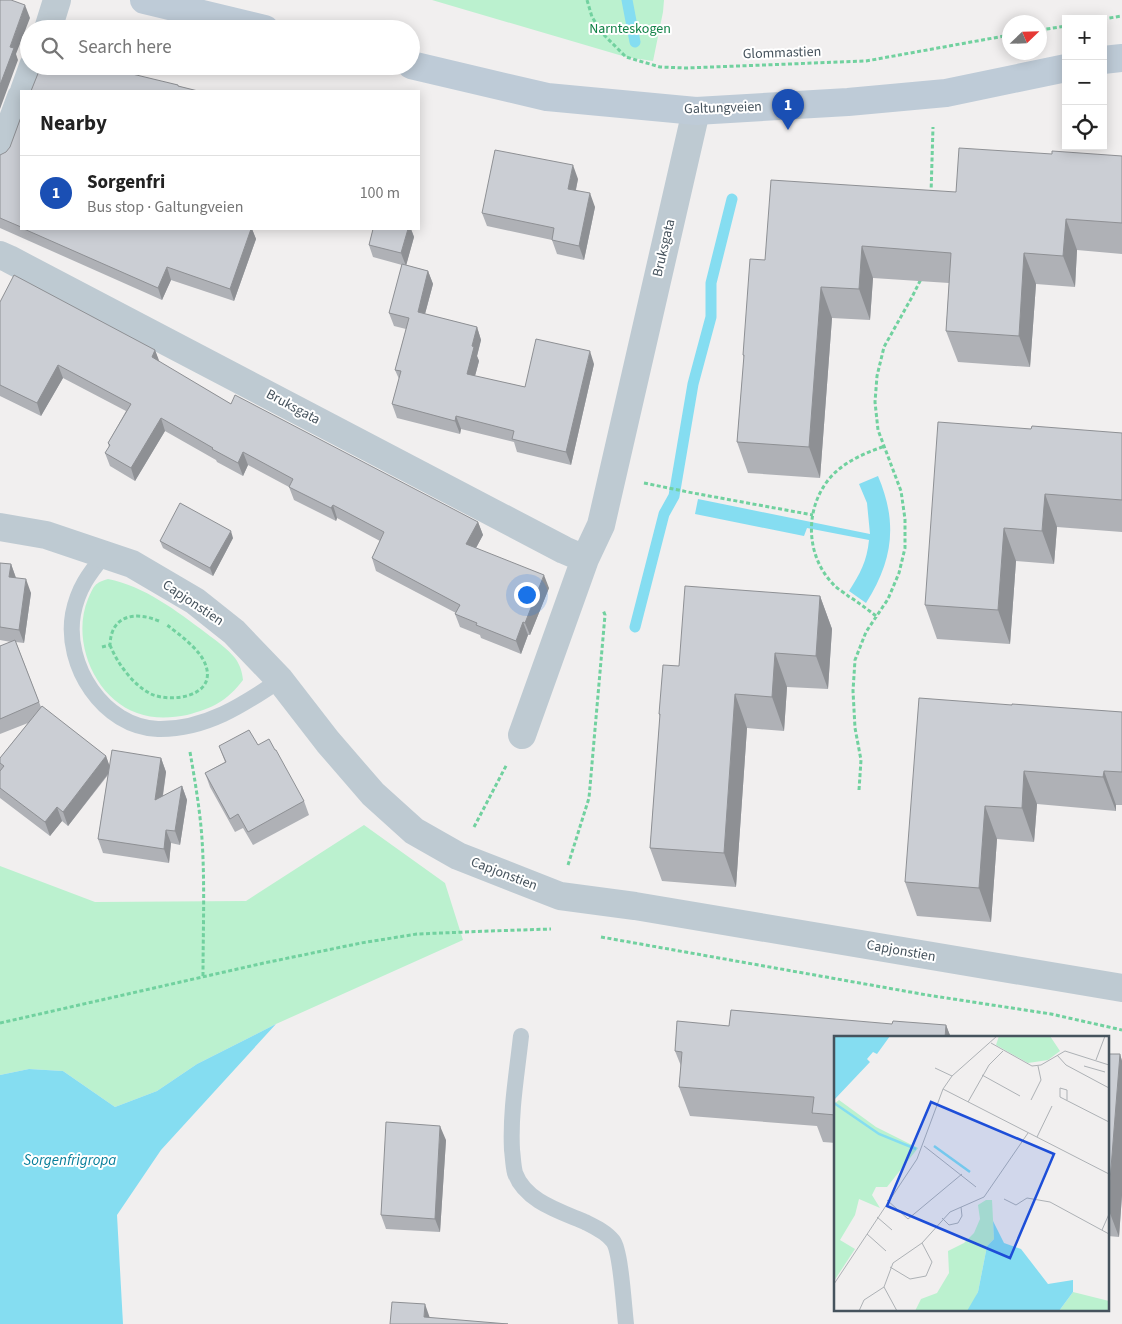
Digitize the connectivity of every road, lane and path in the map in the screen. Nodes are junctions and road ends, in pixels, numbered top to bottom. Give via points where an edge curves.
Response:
1 (58, 0) edge
2 (144, 0) edge
3 (587, 0) edge
4 (1122, 16) edge
5 (1107, 18) edge
6 (51, 20) edge
7 (227, 20) edge
8 (1062, 27) edge
9 (1047, 29) edge
10 (1002, 36) edge
11 (1122, 58) edge
12 (1107, 60) edge
13 (420, 67) edge
14 (1062, 69) edge
15 (30, 75) edge
16 (24, 90) edge
17 (934, 94) junction
18 (20, 100) edge
19 (696, 111) junction
20 (0, 153) edge
21 (930, 203) edge
22 (0, 255) edge
23 (924, 272) edge
24 (885, 446) junction
25 (655, 486) dead end
26 (813, 518) junction
27 (0, 526) edge
28 (106, 554) junction
29 (586, 559) junction
30 (601, 606) dead end
31 (876, 616) junction
32 (110, 645) junction
33 (75, 653) junction
34 (280, 680) junction
35 (186, 727) junction
36 (522, 735) joint
37 (859, 790) dead end
38 (458, 856) junction
39 (560, 896) junction
40 (595, 936) dead end
41 (202, 977) junction
42 (1122, 988) edge
43 (0, 1023) edge
44 (1122, 1030) edge
45 (521, 1036) dead end
46 (626, 1324) edge

1 - 6 street
2 - 7 main road
3 - 10 path, Glommastien via 592,17 603,34 626,57 660,67 866,61
4 - 5 path
8 - 9 path
11 - 12 main road
13 - 19 main road, Galtungveien via 548,97
14 - 17 main road, Galtungveien
15 - 16 street
17 - 19 main road, Galtungveien
17 - 21 path
18 - 20 street
19 - 29 street, Bruksgata via 600,525
22 - 29 street, Bruksgata
23 - 24 path via 884,348 877,376 878,430
24 - 26 path via 855,458 829,478 815,503
24 - 31 path via 900,491 905,548 888,599
25 - 26 path
26 - 31 path via 812,544 822,569 834,585
27 - 28 street, Capjonstien
28 - 33 lane via 79,593 73,614
28 - 34 street, Capjonstien via 132,564 195,601 234,632
29 - 36 street, Bruksgata
30 - 39 path via 605,615 589,798
31 - 37 path via 855,660 853,691 861,760
32 - 32 path via 113,628 125,618 157,620 180,635 201,656 208,675 206,682 201,689 185,696 172,698 151,694 132,679 114,656
32 - 33 path
33 - 35 lane via 91,689 118,716 156,729
34 - 35 lane via 230,712
34 - 38 street, Capjonstien via 372,794 414,831
35 - 41 path via 198,799 204,869
36 - 38 path
38 - 39 street, Capjonstien
39 - 41 path via 556,929 417,934 361,942
39 - 42 street, Capjonstien
40 - 44 path via 1051,1014
41 - 43 path
45 - 46 lane via 511,1128 516,1173 530,1195 599,1229 614,1242

